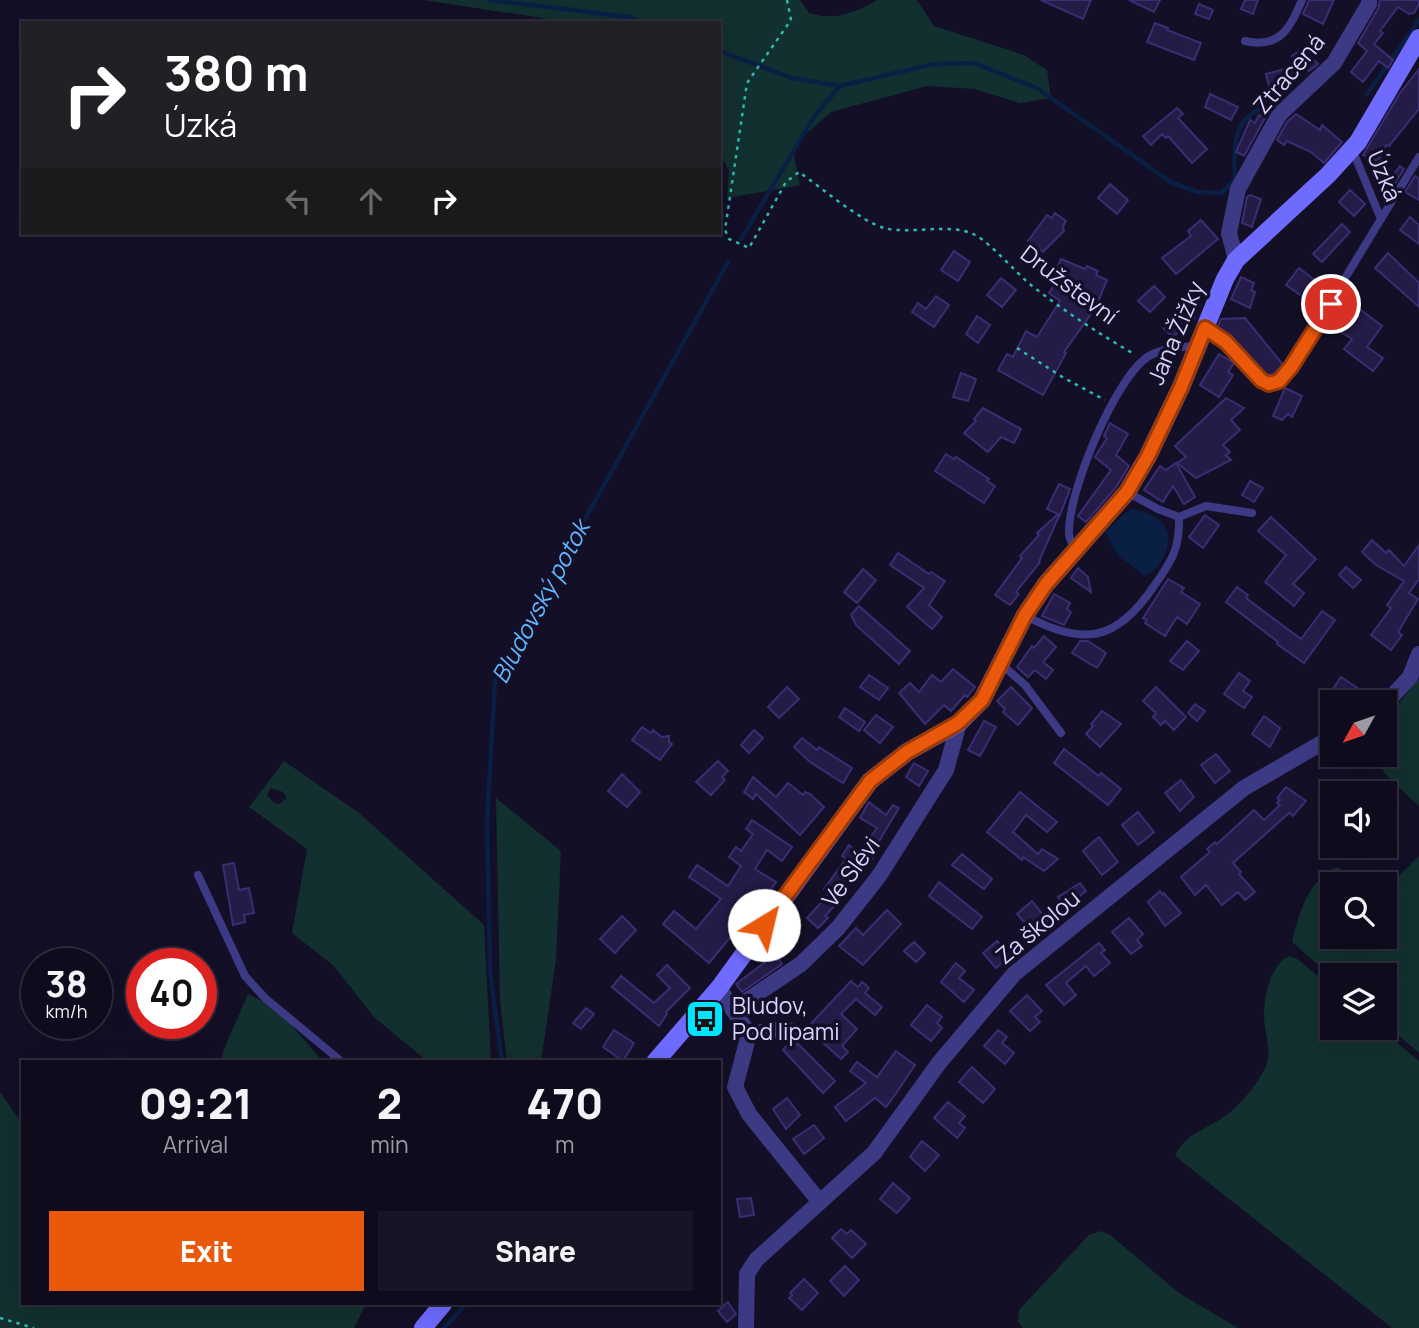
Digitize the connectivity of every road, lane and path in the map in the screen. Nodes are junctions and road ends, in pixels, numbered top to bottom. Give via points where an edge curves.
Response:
1 (786, 0) edge
2 (1302, 0) edge
3 (1369, 0) edge
4 (1419, 38) edge
5 (1245, 41) dead end
6 (1352, 149) junction
7 (1419, 157) edge
8 (1381, 219) junction
9 (1236, 260) junction
10 (1205, 328) junction
11 (1198, 345) junction
12 (1017, 348) dead end
13 (1144, 360) junction
14 (1111, 403) junction
15 (1127, 492) junction
16 (1252, 513) dead end
17 (1179, 517) junction
18 (1075, 551) junction
19 (1025, 615) junction
20 (1419, 654) edge
21 (1000, 663) junction
22 (1397, 691) edge
23 (958, 723) junction
24 (1061, 733) dead end
25 (1320, 744) edge
26 (198, 875) dead end
27 (719, 988) junction
28 (733, 1010) junction
29 (749, 1034) junction
30 (798, 1034) dead end
31 (340, 1060) edge
32 (657, 1060) edge
33 (819, 1201) junction
34 (442, 1305) edge
35 (0, 1318) edge
36 (34, 1328) edge
37 (423, 1328) edge
38 (747, 1328) edge

1 - 13 path, Družstevní via 791,20 747,83 725,230 729,239 749,248 786,181 799,172 883,228 975,235 1041,292
2 - 5 lane via 1285,32 1276,39 1258,44
3 - 9 street, Ztracená via 1334,63 1279,116 1238,189 1229,233
4 - 6 street, Jana Žižky
6 - 8 lane, Úzká
6 - 9 street, Jana Žižky
7 - 8 lane, Úzká
8 - 10 lane, Úzká via 1279,381 1269,384 1261,380 1226,342
9 - 10 street, Jana Žižky
10 - 11 street, Jana Žižky
11 - 13 lane via 1171,348
11 - 15 street, Jana Žižky
12 - 14 path
13 - 14 lane
14 - 18 lane via 1074,502 1068,532
15 - 17 lane
15 - 18 street, Jana Žižky
16 - 17 lane via 1206,506
17 - 19 lane via 1180,537 1174,555 1138,610 1119,626 1104,632 1061,632
18 - 19 street, Jana Žižky
19 - 21 street, Jana Žižky
20 - 22 street via 1410,677
21 - 23 street, Jana Žižky via 982,700
21 - 24 lane via 1025,685
23 - 27 street, Jana Žižky via 907,752 870,781
23 - 28 street, Ve Slévi via 946,770 879,876 838,928 801,964
25 - 33 street, Za školou via 1244,788 1014,974 939,1063 874,1153
26 - 31 lane via 245,976
27 - 28 street
27 - 32 street, Jana Žižky
28 - 29 street
29 - 30 street via 785,1030
29 - 33 street via 735,1087 749,1114
33 - 38 street, Za školou via 755,1260 747,1274
34 - 37 street
35 - 36 path

